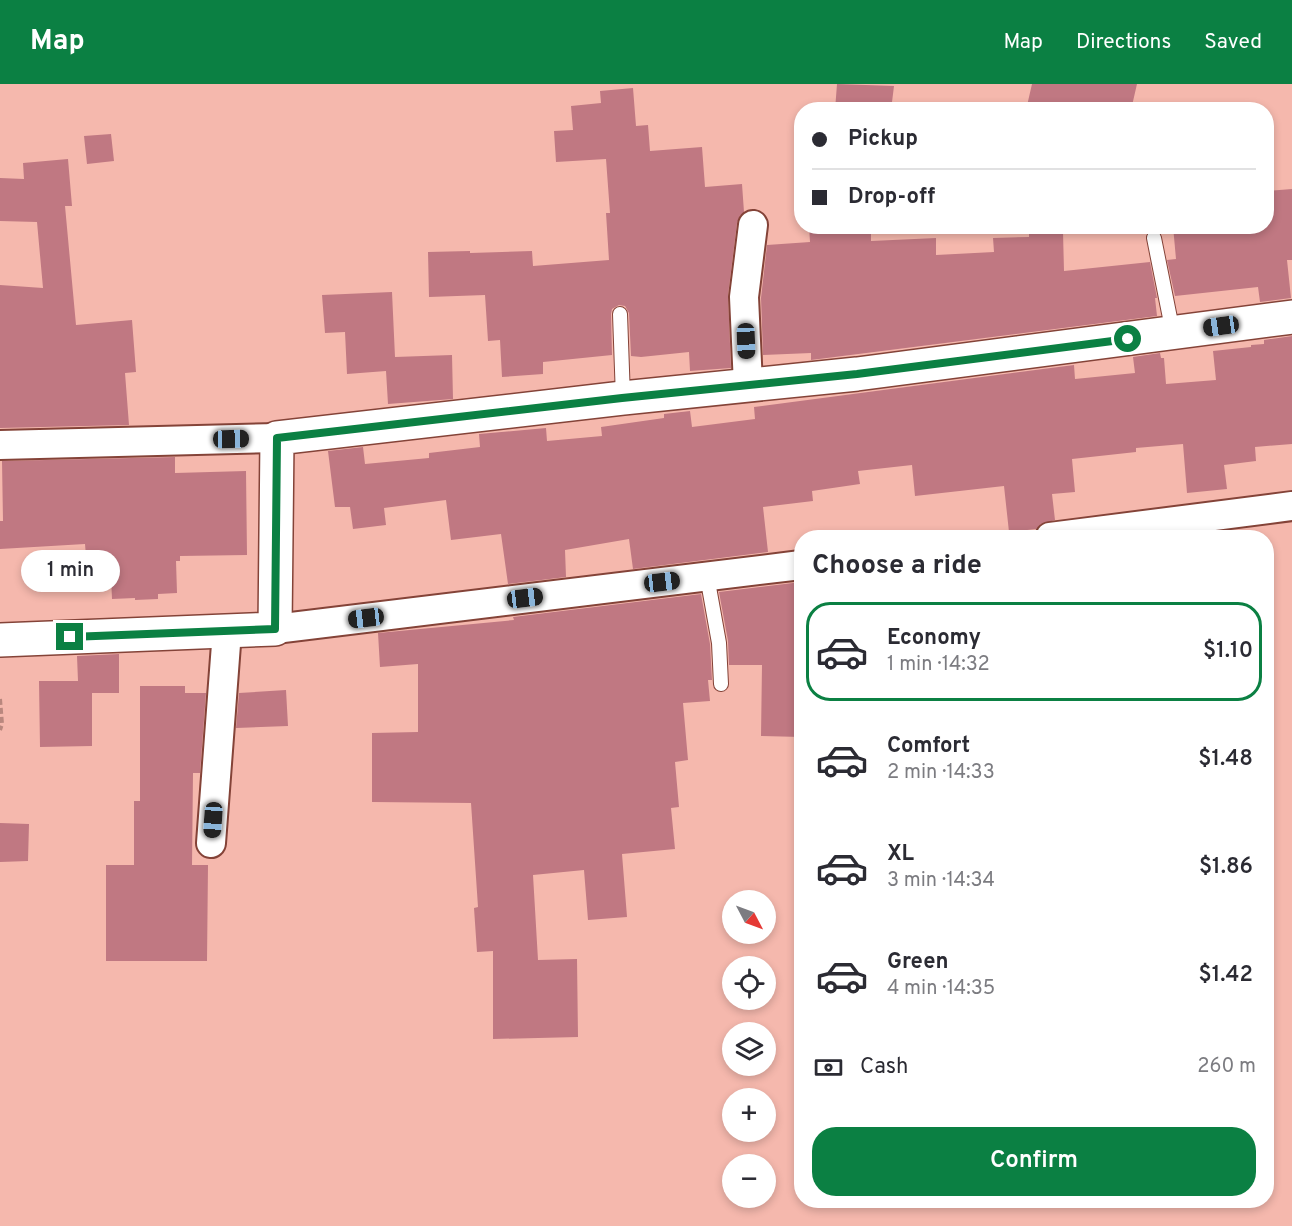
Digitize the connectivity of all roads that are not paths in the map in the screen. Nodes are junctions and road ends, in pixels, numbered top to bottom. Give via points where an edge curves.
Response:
1 (753, 225) dead end
2 (1154, 238) dead end
3 (620, 314) dead end
4 (1292, 317) edge
5 (1173, 333) junction
6 (748, 385) junction
7 (622, 398) junction
8 (277, 438) junction
9 (0, 446) edge
10 (1292, 506) edge
11 (1157, 530) edge
12 (794, 566) edge
13 (707, 576) junction
14 (275, 629) junction
15 (227, 631) junction
16 (0, 640) edge
17 (721, 684) dead end
18 (211, 843) dead end

1 - 6 street via 744,297
2 - 5 lane
3 - 7 lane
4 - 5 street
5 - 6 street
6 - 7 street
7 - 8 street
8 - 9 street
8 - 14 street
10 - 11 street
12 - 13 street
13 - 14 street
13 - 17 lane via 719,643
14 - 15 street
15 - 16 street
15 - 18 street

